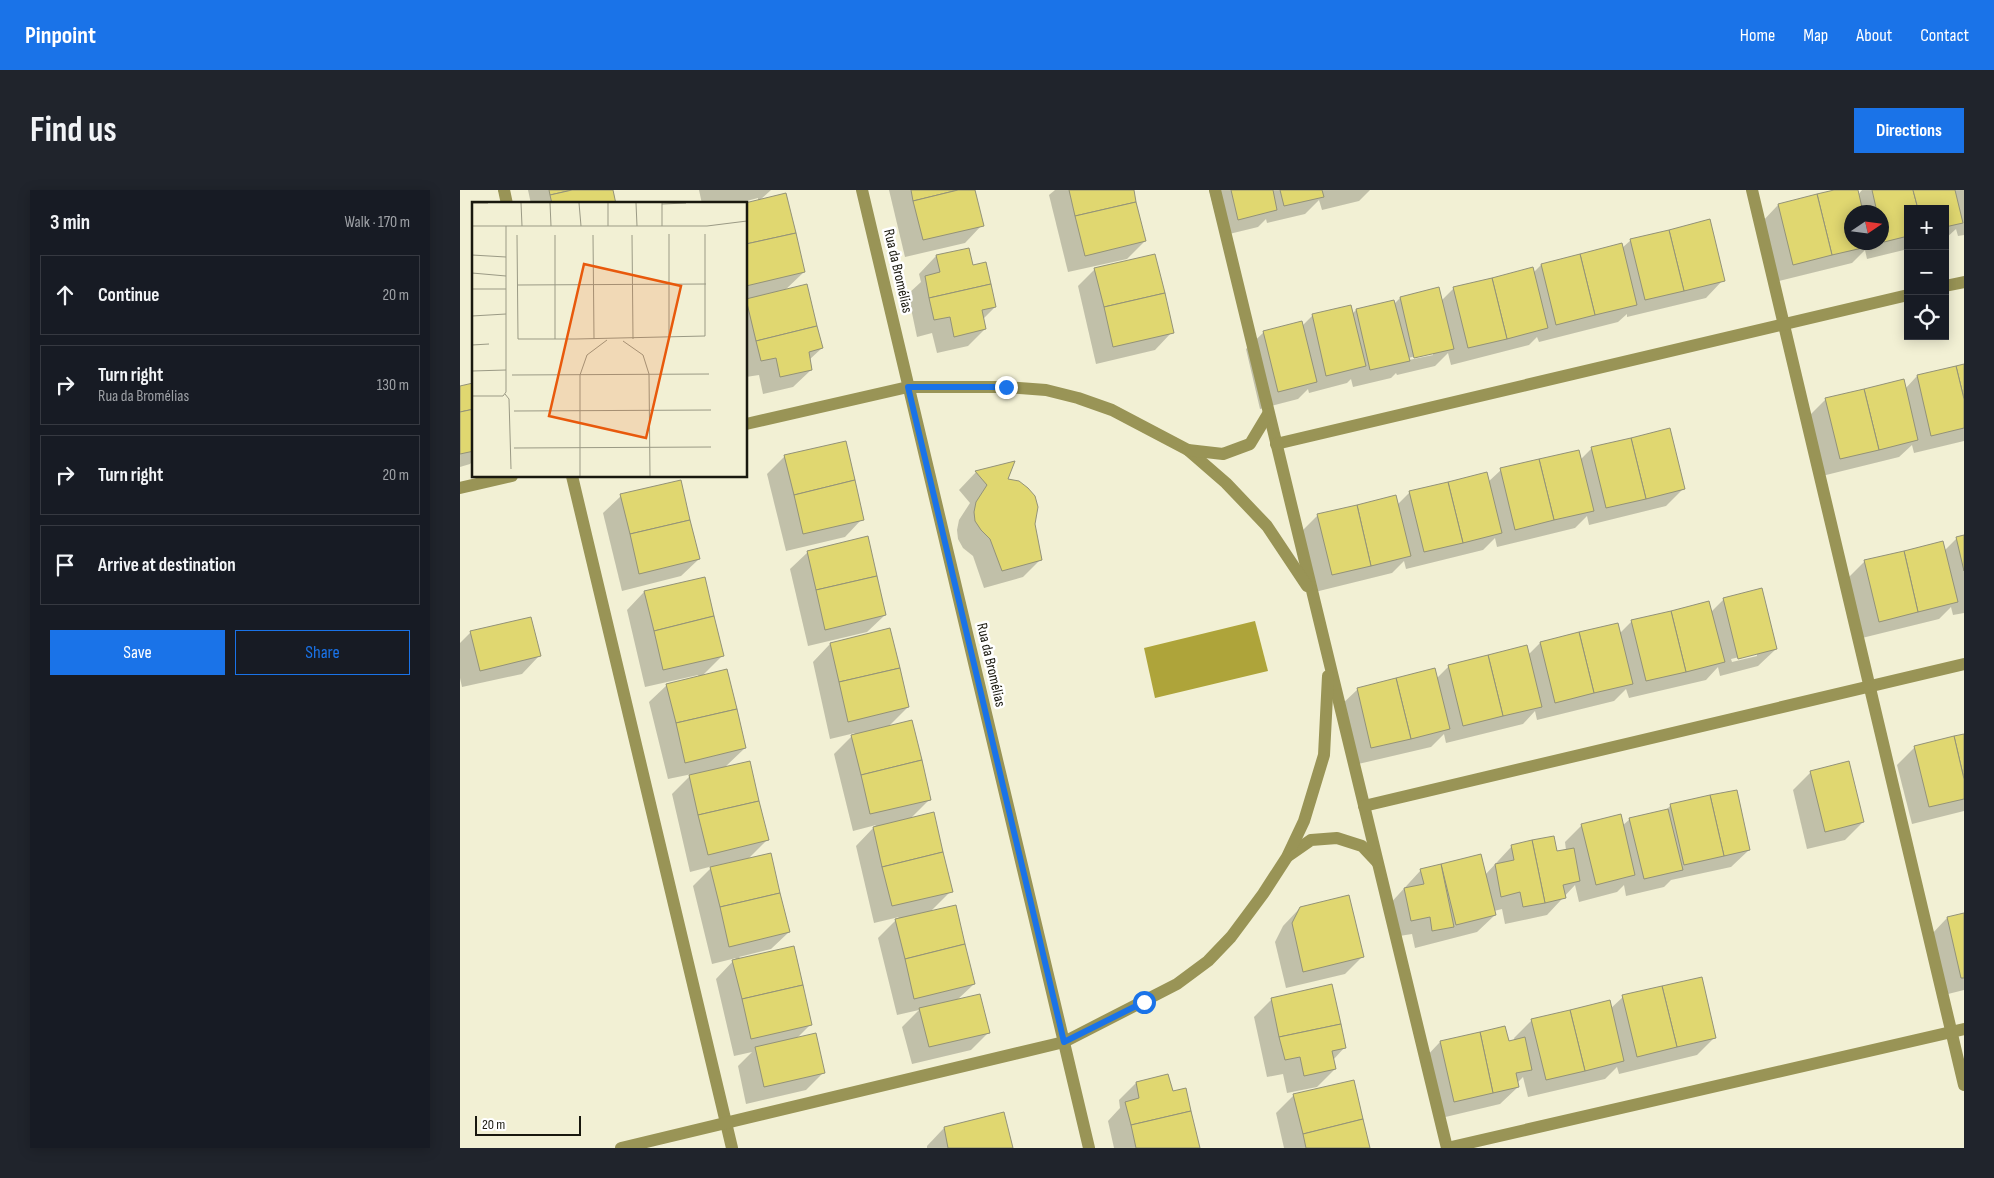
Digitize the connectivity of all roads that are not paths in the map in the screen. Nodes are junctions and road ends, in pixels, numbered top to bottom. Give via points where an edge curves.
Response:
1 (862, 190) edge
2 (1216, 190) edge
3 (1752, 190) edge
4 (1964, 282) edge
5 (1949, 285) edge
6 (1904, 296) edge
7 (1784, 324) junction
8 (908, 387) junction
9 (1268, 414) junction
10 (748, 424) edge
11 (1276, 444) junction
12 (1188, 450) junction
13 (503, 478) edge
14 (572, 478) edge
15 (460, 488) edge
16 (1313, 597) junction
17 (1329, 661) junction
18 (1964, 664) edge
19 (1869, 686) junction
20 (1364, 806) junction
21 (1287, 857) junction
22 (1377, 862) junction
23 (1958, 1031) edge
24 (1064, 1042) junction
25 (1964, 1085) edge
26 (726, 1122) junction
27 (621, 1148) edge
28 (732, 1148) edge
29 (1089, 1148) edge
30 (1447, 1148) edge

1 - 8 street, Rua da Bromélias
2 - 9 street
3 - 7 street
4 - 5 street
6 - 7 street
7 - 11 street
7 - 19 street
8 - 10 street
8 - 12 street via 1046,390 1112,410
8 - 24 street, Rua da Bromélias
9 - 11 street
9 - 12 street via 1250,444 1223,454
11 - 16 street
12 - 16 street via 1226,483 1267,526
13 - 15 street
14 - 26 street
16 - 17 street
17 - 20 street
17 - 21 street via 1324,755 1304,821
18 - 19 street
19 - 20 street
19 - 23 street
20 - 22 street
21 - 22 street via 1311,840 1337,838 1362,846
21 - 24 street via 1231,938 1208,961 1177,984
22 - 30 street
23 - 25 street
23 - 30 street
24 - 26 street
24 - 29 street, Rua da Bromélias
26 - 27 street
26 - 28 street

